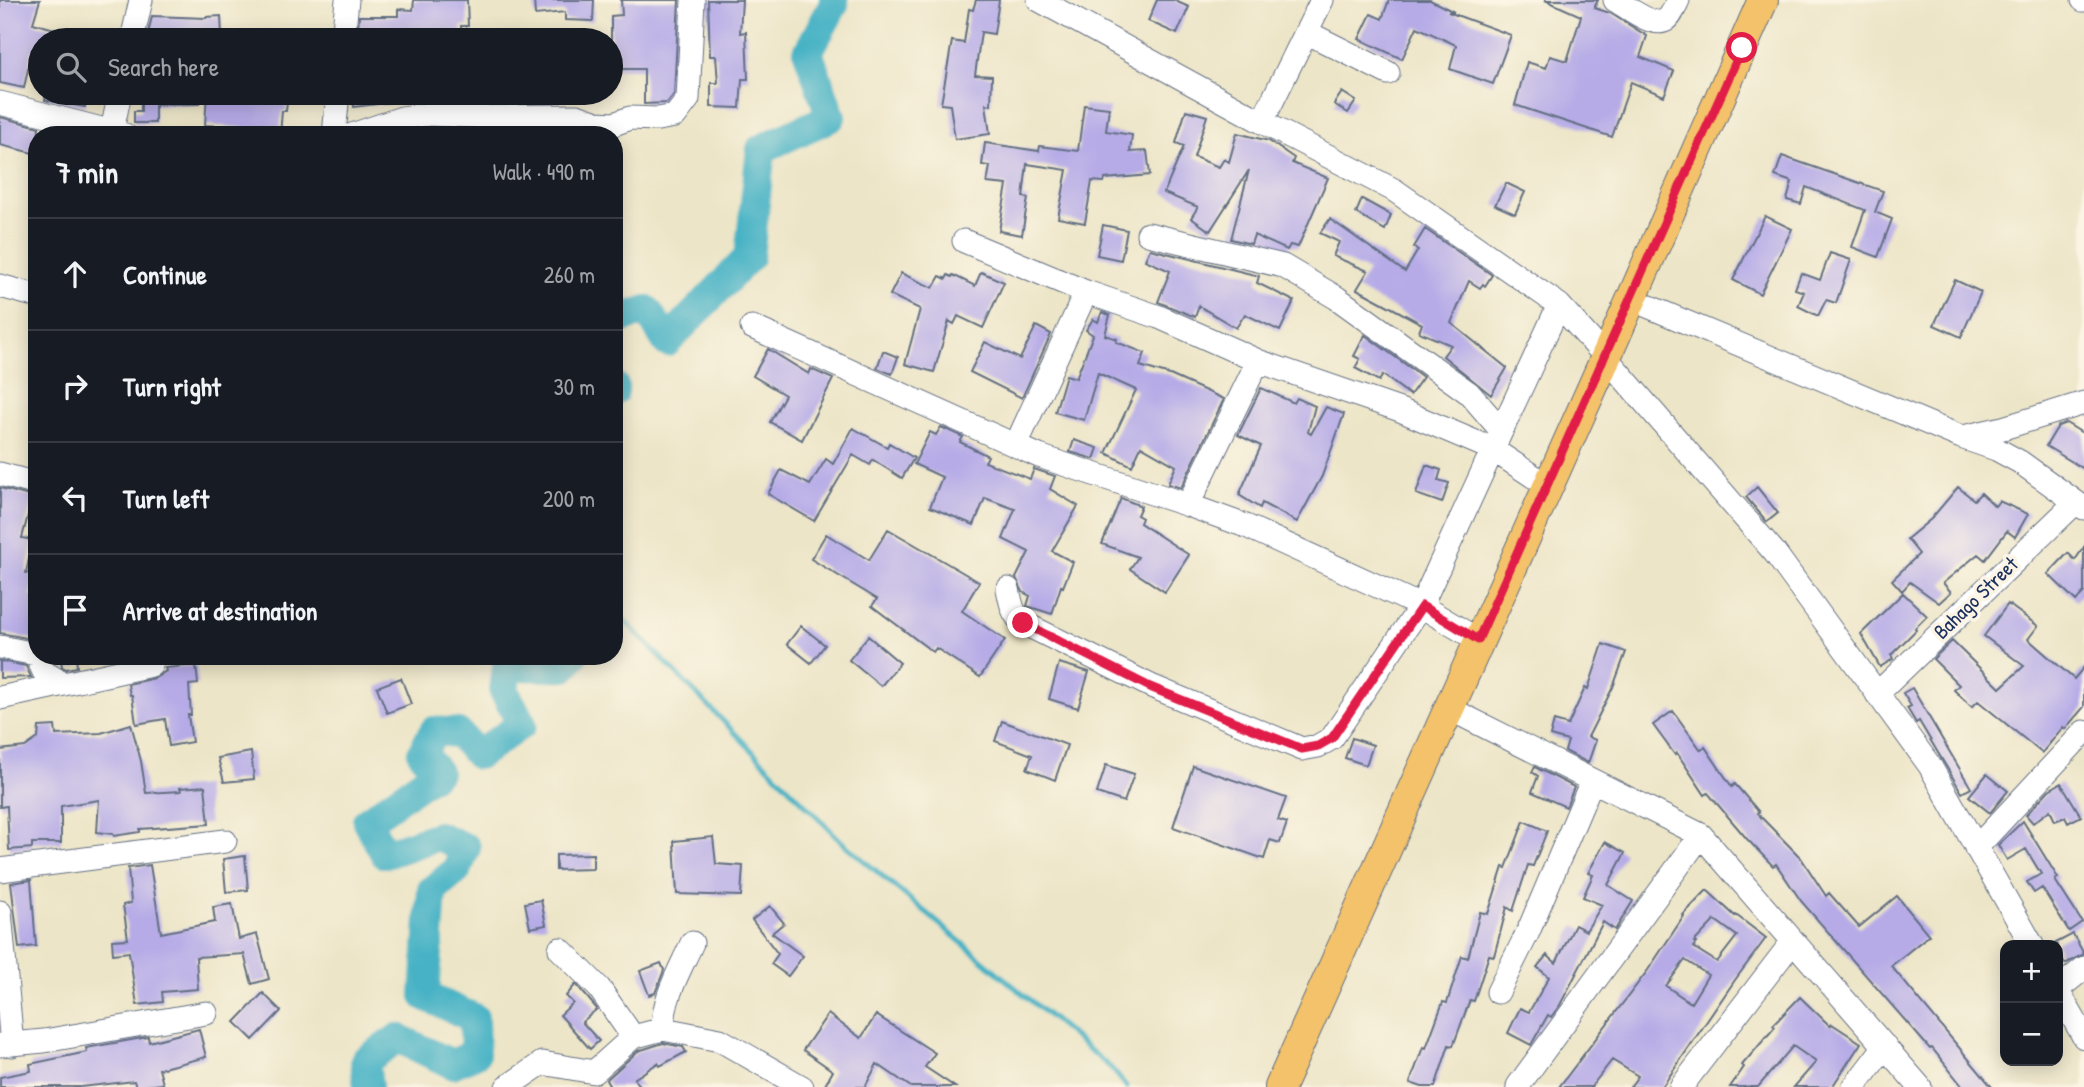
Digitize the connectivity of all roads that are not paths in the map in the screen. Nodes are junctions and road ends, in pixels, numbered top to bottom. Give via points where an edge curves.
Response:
1 (141, 0) edge
2 (347, 0) edge
3 (693, 0) edge
4 (1039, 0) edge
5 (1322, 0) edge
6 (1615, 0) edge
7 (1678, 0) edge
8 (1763, 0) edge
9 (1780, 0) edge
10 (135, 28) edge
11 (344, 28) edge
12 (1307, 32) junction
13 (1750, 47) junction
14 (1388, 73) dead end
15 (0, 103) edge
16 (119, 105) edge
17 (337, 105) edge
18 (1262, 122) junction
19 (86, 126) edge
20 (117, 126) edge
21 (335, 126) edge
22 (378, 126) edge
23 (1148, 234) dead end
24 (964, 242) dead end
25 (0, 286) edge
26 (1086, 292) junction
27 (28, 294) edge
28 (1559, 305) junction
29 (1645, 305) junction
30 (752, 327) dead end
31 (1258, 360) junction
32 (1611, 362) junction
33 (2084, 402) edge
34 (1961, 437) junction
35 (1497, 439) junction
36 (1016, 446) junction
37 (0, 474) edge
38 (28, 476) edge
39 (1548, 485) junction
40 (1188, 505) junction
41 (2080, 506) edge
42 (1008, 589) dead end
43 (1422, 606) junction
44 (1478, 640) junction
45 (0, 647) edge
46 (28, 652) edge
47 (41, 665) edge
48 (151, 665) dead end
49 (64, 684) junction
50 (1877, 694) junction
51 (0, 698) edge
52 (1462, 715) junction
53 (2084, 732) edge
54 (1592, 781) junction
55 (1701, 835) junction
56 (225, 841) dead end
57 (1976, 848) junction
58 (0, 870) edge
59 (0, 912) edge
60 (2029, 940) edge
61 (1793, 942) junction
62 (692, 943) dead end
63 (561, 949) dead end
64 (2084, 968) edge
65 (2063, 986) edge
66 (1498, 992) dead end
67 (2063, 999) edge
68 (206, 1013) dead end
69 (663, 1029) junction
70 (633, 1037) junction
71 (2084, 1037) edge
72 (6, 1045) edge
73 (1885, 1046) junction
74 (1518, 1086) edge
75 (507, 1087) edge
76 (802, 1087) edge
77 (1280, 1087) edge
78 (1297, 1087) edge
79 (1681, 1087) edge
80 (1854, 1087) edge
81 (1920, 1087) edge

1 - 10 street
2 - 11 street
3 - 22 street via 688,99 675,116 630,118 614,124 578,116 429,114
4 - 18 street
5 - 12 street
6 - 7 street via 1652,21 1663,21
8 - 13 main road
9 - 13 main road
12 - 14 street
12 - 18 street
13 - 29 main road
13 - 32 main road
15 - 19 street
16 - 20 street
17 - 21 street
18 - 28 street via 1394,190
23 - 35 street via 1283,266 1337,298 1469,393
24 - 26 street
25 - 27 street
26 - 31 street via 1159,317
26 - 36 street
28 - 32 street
28 - 35 street
29 - 32 main road
29 - 34 street
30 - 36 street
31 - 35 street
31 - 40 street
32 - 39 main road
32 - 50 street via 1775,553
32 - 52 main road
33 - 34 street
34 - 41 street via 2020,462
35 - 39 street
35 - 43 street
36 - 40 street
37 - 38 street
39 - 44 main road
40 - 43 street
41 - 50 street, Bahago Street
42 - 43 street via 1023,623 1150,687 1302,749 1332,738
43 - 44 street
44 - 77 main road
45 - 46 street
47 - 49 street
48 - 49 street
49 - 51 street
50 - 57 street via 1930,766
52 - 54 street
52 - 78 main road
53 - 57 street
54 - 55 street
54 - 66 street
55 - 61 street
55 - 74 street
56 - 58 street
57 - 60 street
59 - 72 street
61 - 73 street
61 - 79 street
62 - 69 street via 668,995
63 - 70 street via 599,988
64 - 65 street
67 - 71 street
68 - 72 street
69 - 70 street
69 - 76 street via 720,1040
70 - 75 street via 594,1072 542,1063
73 - 80 street
73 - 81 street

